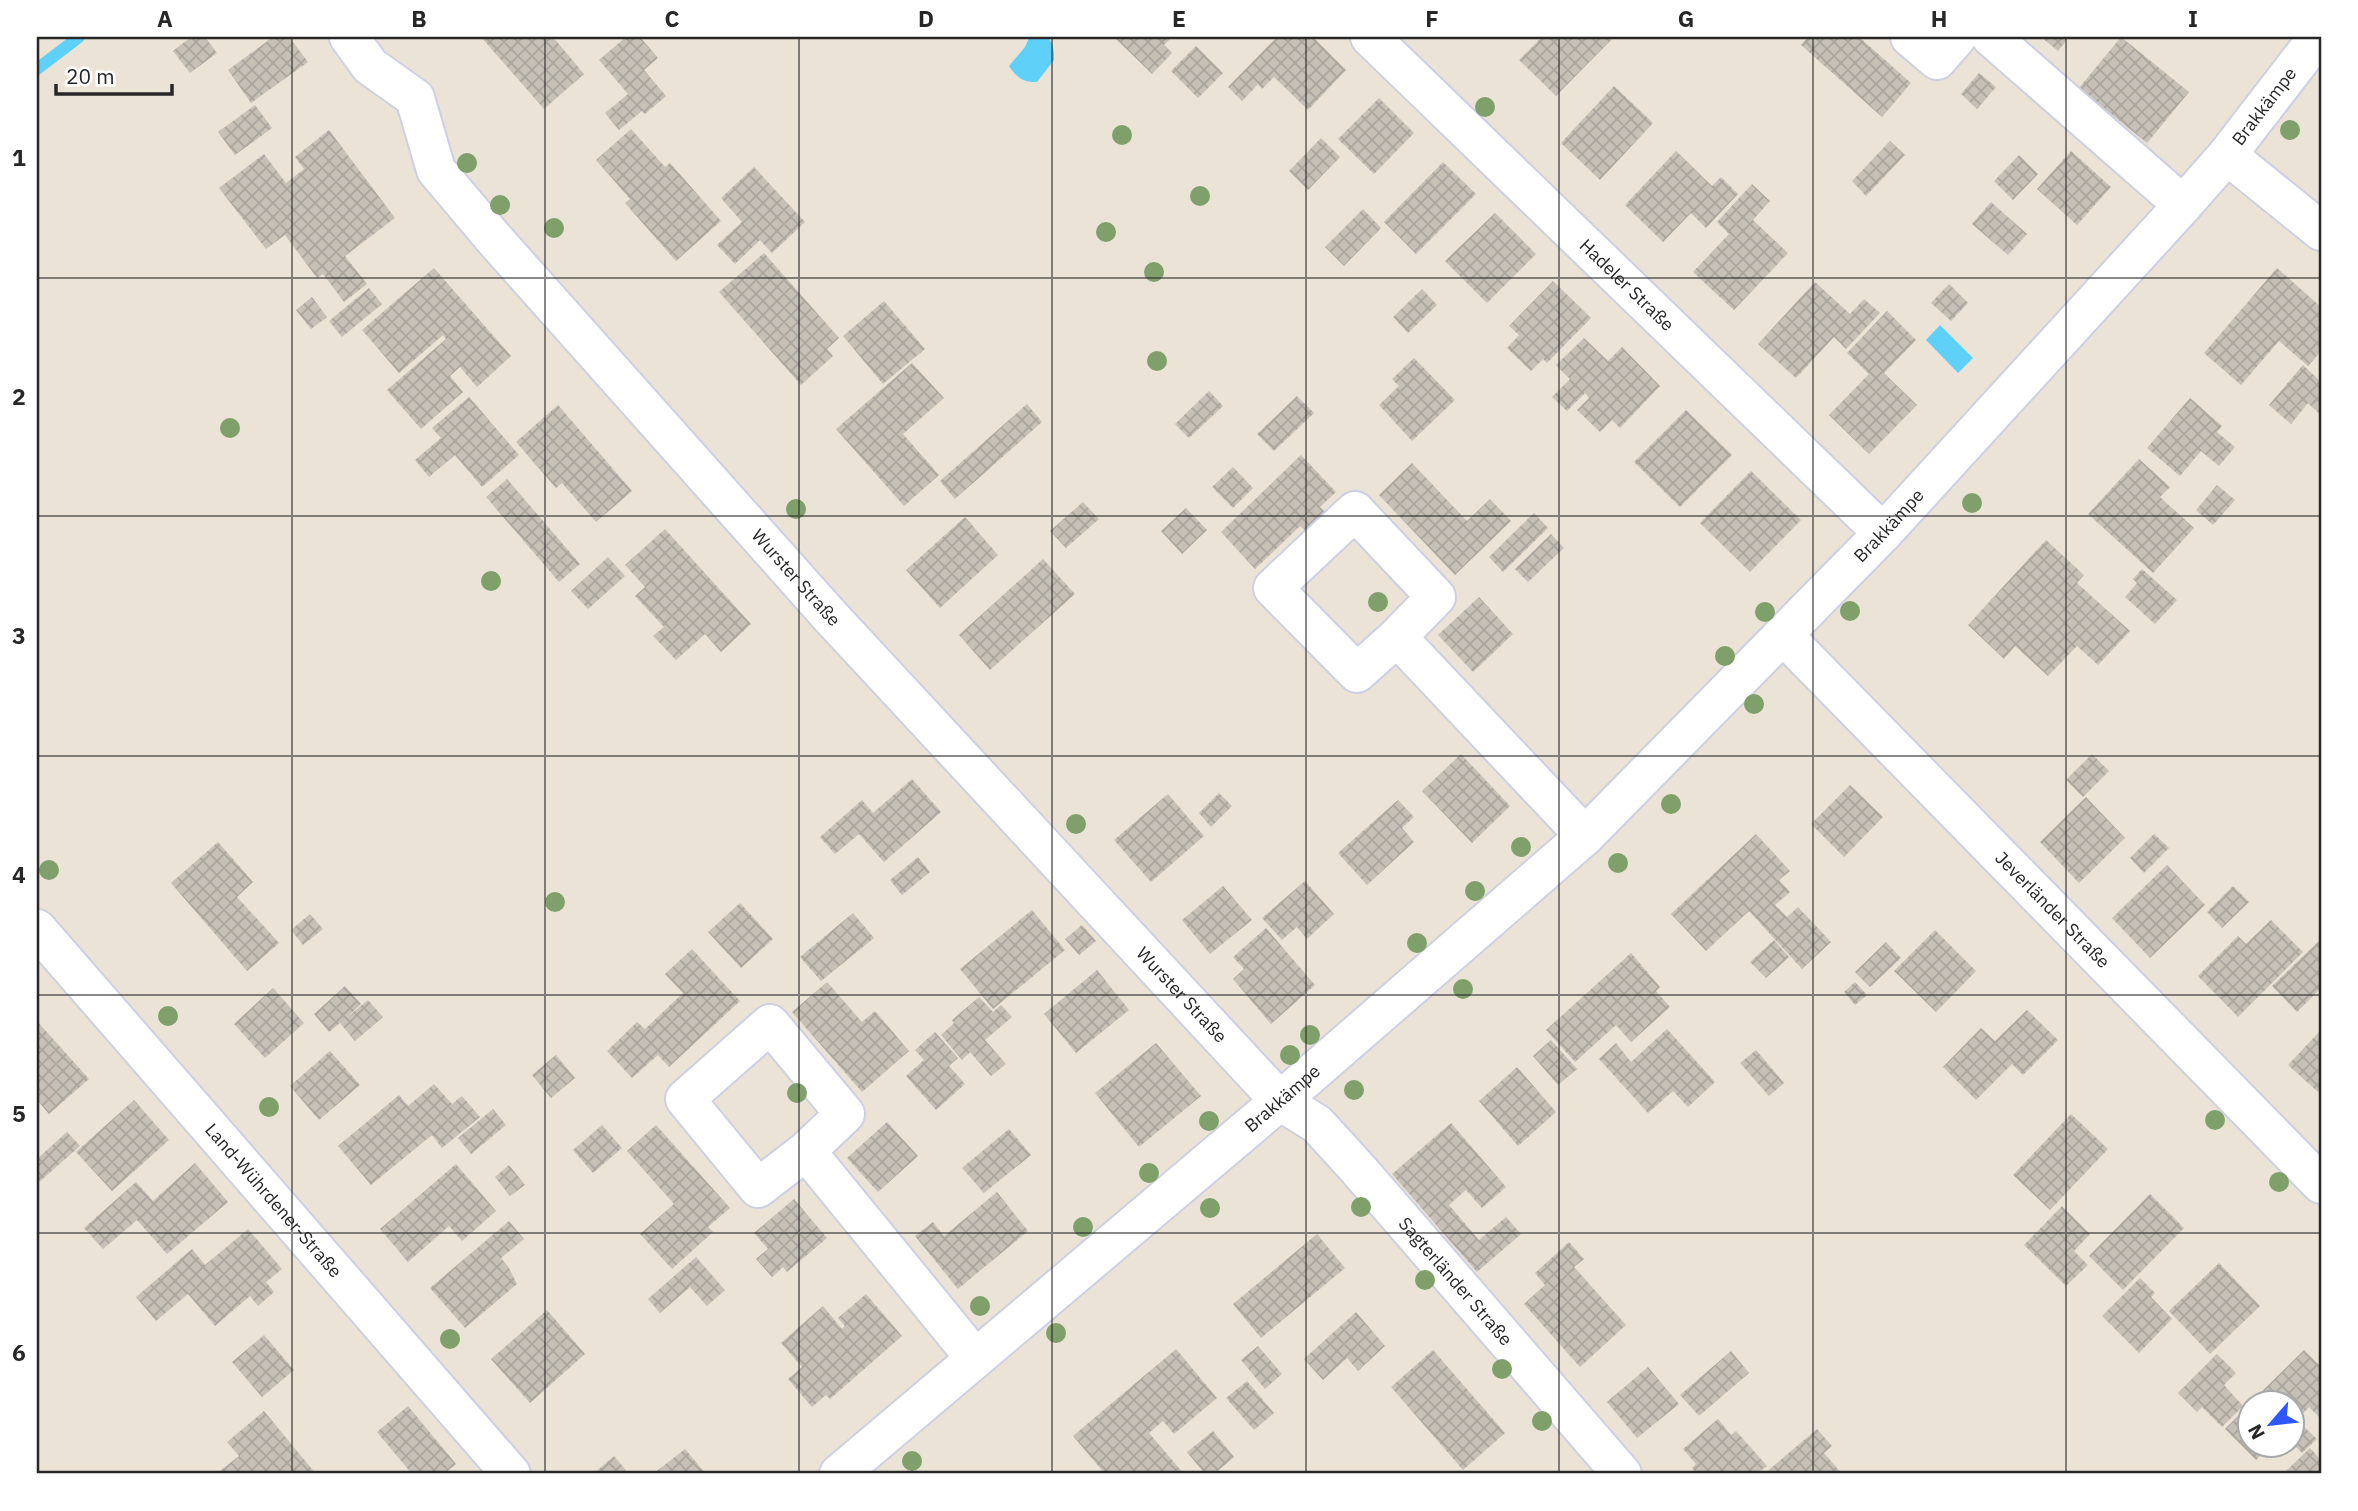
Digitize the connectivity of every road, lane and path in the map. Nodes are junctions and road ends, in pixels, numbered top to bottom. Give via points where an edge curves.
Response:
1 (349, 37) edge
2 (1370, 37) edge
3 (1910, 37) edge
4 (1956, 37) edge
5 (1991, 37) edge
6 (2318, 37) edge
7 (2227, 155) junction
8 (2183, 205) junction
9 (2321, 231) edge
10 (1883, 533) junction
11 (1783, 635) junction
12 (1397, 637) dead end
13 (1585, 836) junction
14 (37, 929) edge
15 (1280, 1101) junction
16 (806, 1151) dead end
17 (2321, 1184) edge
18 (975, 1358) junction
19 (511, 1474) edge
20 (839, 1474) edge
21 (1622, 1474) edge

1 - 15 street, Wurster Straße via 370,66 415,99 436,170 514,261 829,615
2 - 10 street, Hadeler Straße
3 - 4 street via 1937,60
5 - 8 street
6 - 7 street, Brakkämpe
7 - 8 street, Brakkämpe
7 - 9 street
8 - 10 street, Brakkämpe
10 - 11 street, Brakkämpe
11 - 13 street, Brakkämpe
11 - 17 street, Jeverländer Straße
12 - 13 street
13 - 15 street, Brakkämpe
14 - 19 street, Land-Wührdener-Straße
15 - 18 street, Brakkämpe
15 - 21 street, Sagterländer Straße via 1317,1124 1359,1169
16 - 18 street
18 - 20 street, Brakkämpe

